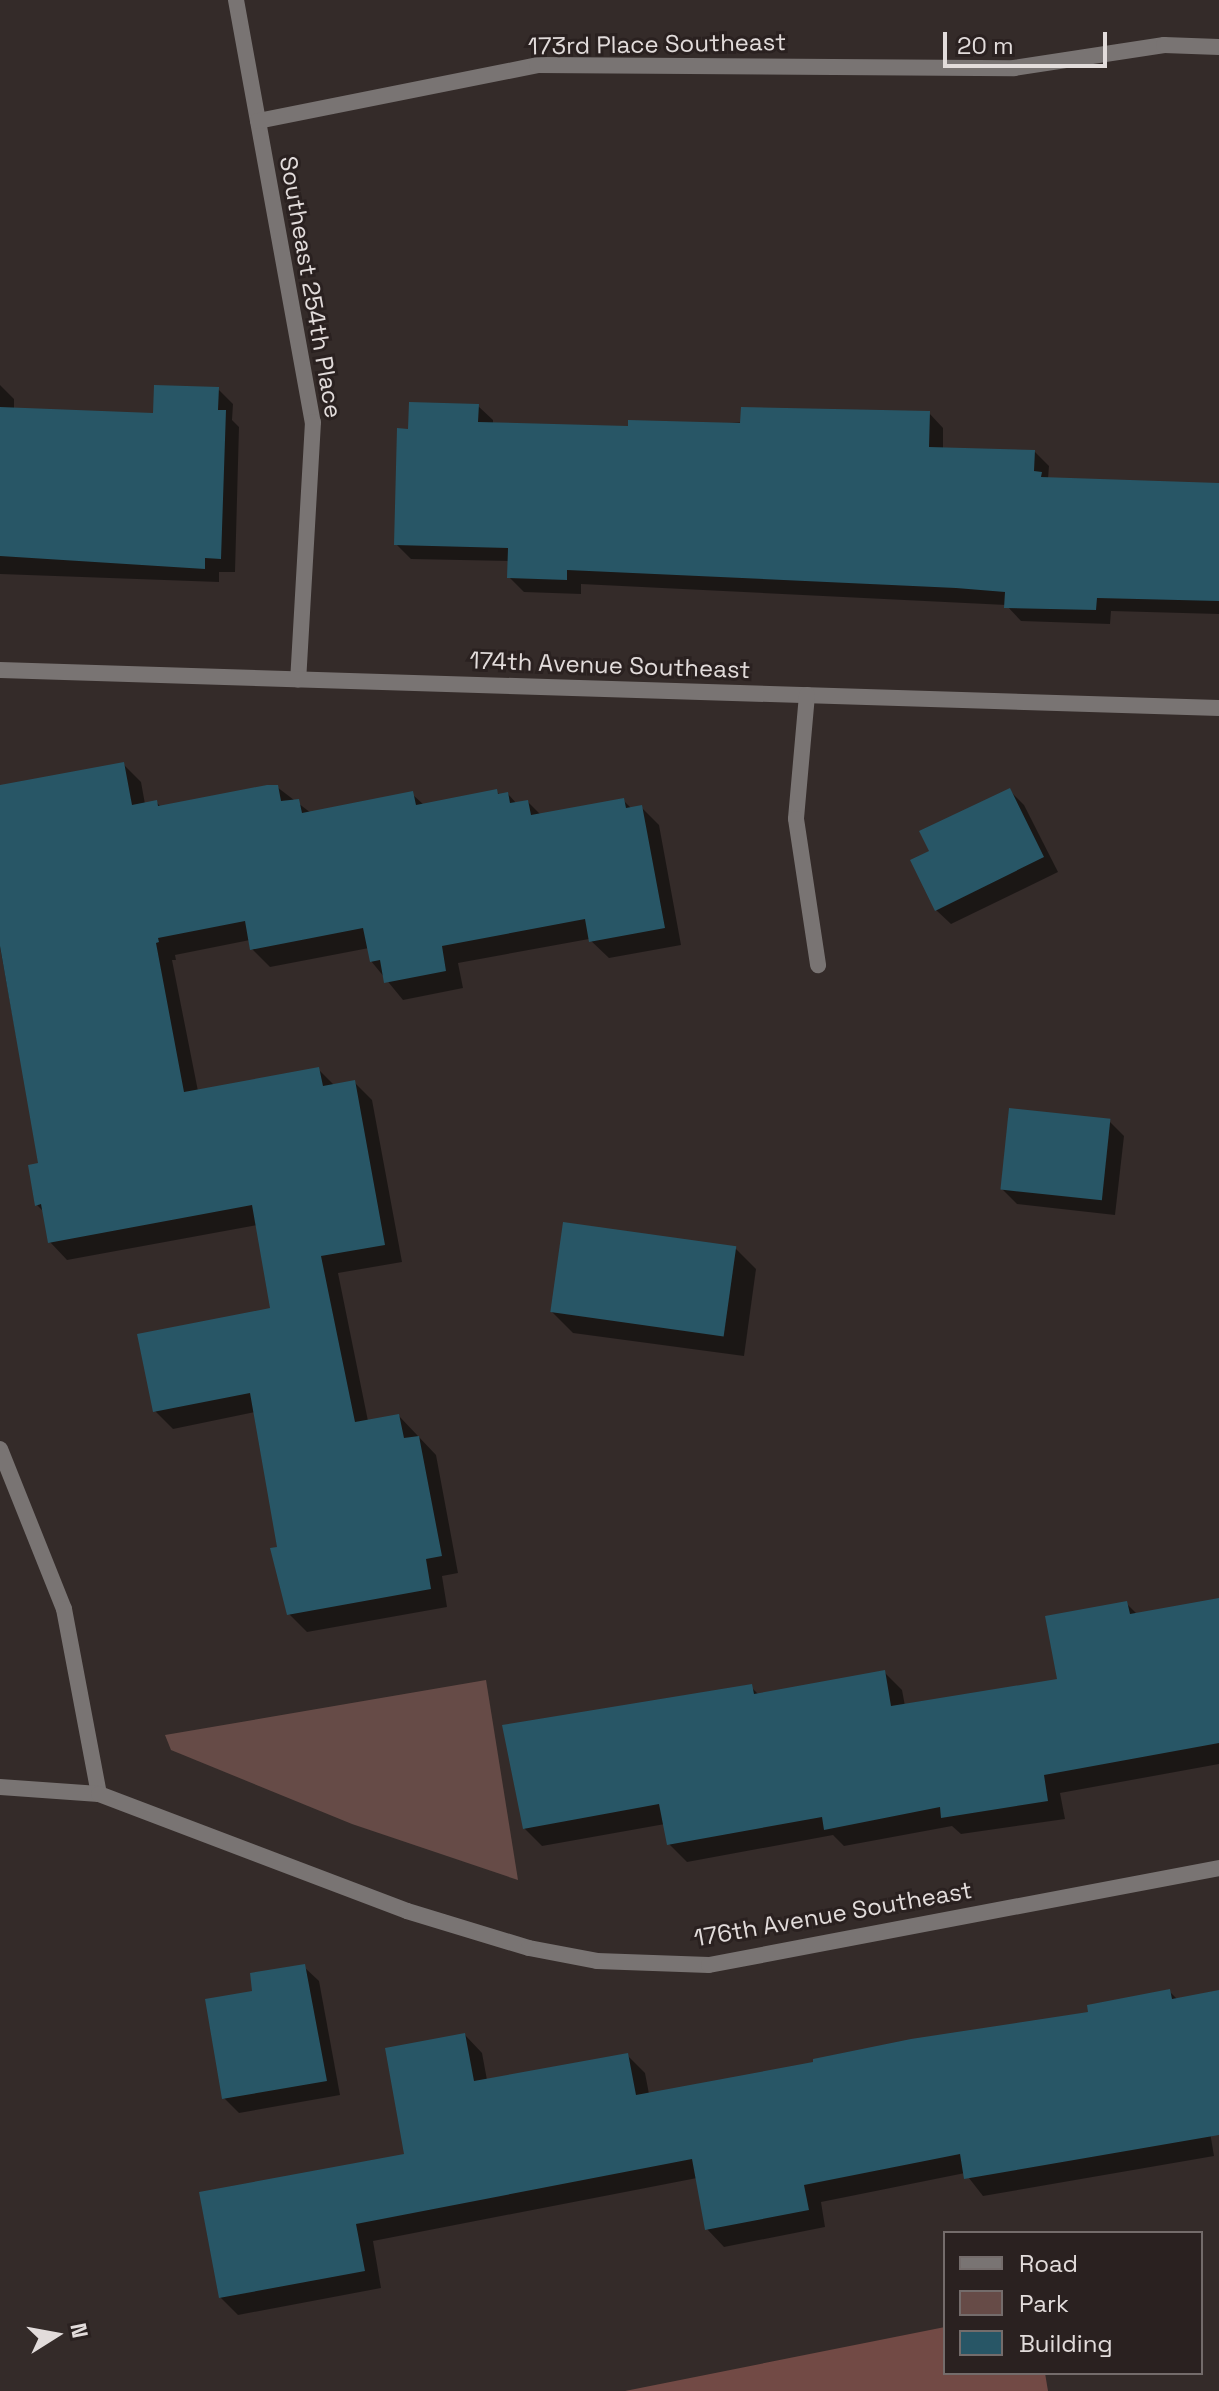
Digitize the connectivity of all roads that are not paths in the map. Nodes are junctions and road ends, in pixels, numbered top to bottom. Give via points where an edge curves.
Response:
1 (236, 0) edge
2 (1219, 47) edge
3 (258, 121) junction
4 (0, 670) edge
5 (298, 680) junction
6 (807, 695) junction
7 (1219, 708) edge
8 (818, 965) dead end
9 (0, 1449) edge
10 (0, 1787) edge
11 (99, 1794) junction
12 (1219, 1868) edge

1 - 3 street, Southeast 254th Place
2 - 3 street, 173rd Place Southeast via 1164,45 1014,68 537,65
3 - 5 street, Southeast 254th Place via 313,422
4 - 5 street, 174th Avenue Southeast
5 - 6 street, 174th Avenue Southeast
6 - 7 street, 174th Avenue Southeast
6 - 8 street via 796,819
9 - 11 street via 64,1609
10 - 11 street, 176th Avenue Southeast
11 - 12 street, 176th Avenue Southeast via 407,1911 529,1948 597,1961 709,1965

